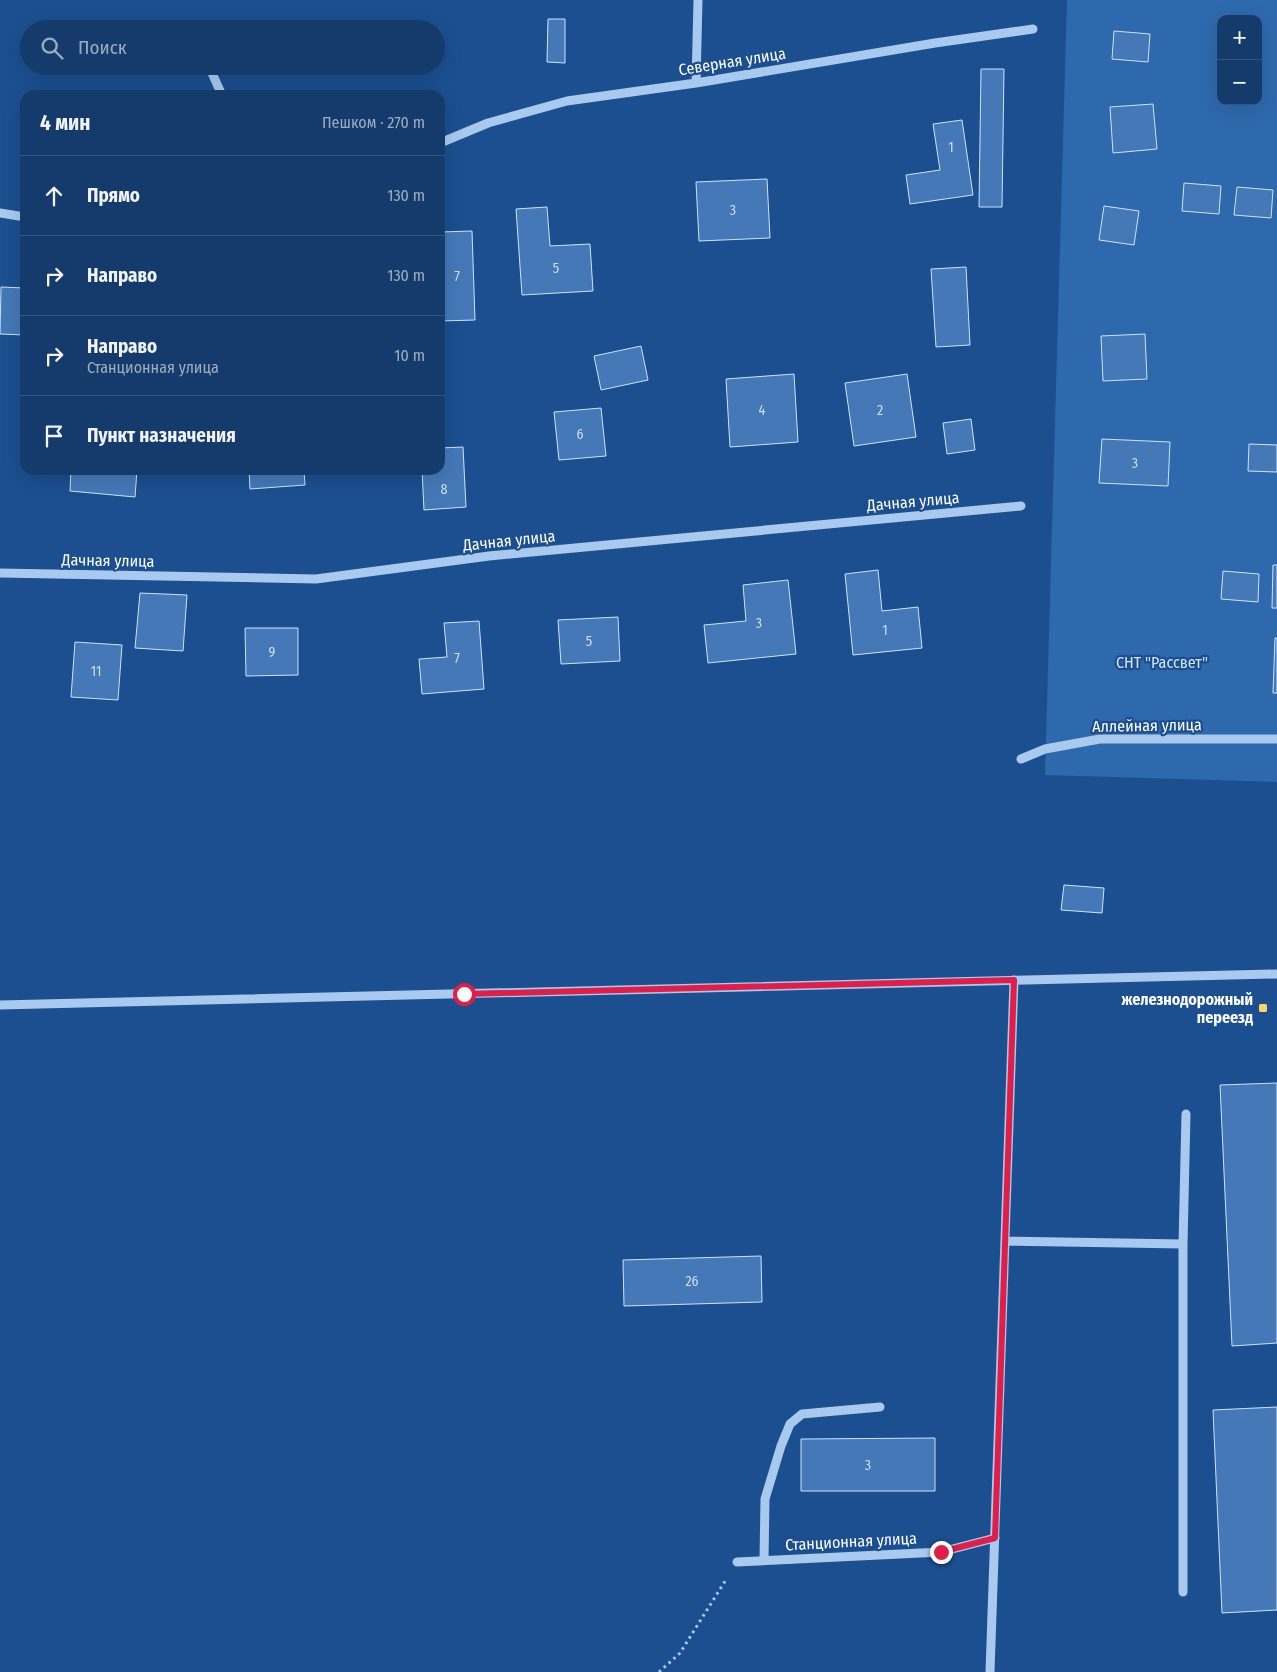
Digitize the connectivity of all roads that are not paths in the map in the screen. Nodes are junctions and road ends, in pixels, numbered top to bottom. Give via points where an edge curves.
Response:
1 (698, 0) edge
2 (1033, 29) dead end
3 (212, 75) edge
4 (696, 83) junction
5 (220, 90) edge
6 (445, 141) edge
7 (0, 213) edge
8 (20, 216) edge
9 (1021, 506) dead end
10 (0, 573) edge
11 (1277, 738) edge
12 (1021, 759) dead end
13 (1277, 974) edge
14 (1014, 980) junction
15 (0, 1005) edge
16 (1186, 1114) dead end
17 (1005, 1241) junction
18 (1183, 1244) junction
19 (880, 1407) dead end
20 (995, 1538) junction
21 (764, 1560) junction
22 (737, 1562) road end
23 (1183, 1592) dead end
24 (990, 1672) edge

1 - 4 street
2 - 4 street, Северная улица via 935,42
3 - 5 street
4 - 6 street, Северная улица via 567,101 488,123
7 - 8 street
9 - 10 street, Дачная улица via 488,556 316,579
11 - 12 street, Аллейная улица via 1100,739 1045,749
13 - 14 street
14 - 15 street
14 - 17 street
16 - 18 street
17 - 18 street
17 - 20 street
18 - 23 street
19 - 21 street via 802,1414 790,1424 765,1499
20 - 21 street, Станционная улица via 941,1552
20 - 24 street
21 - 22 street, Станционная улица

